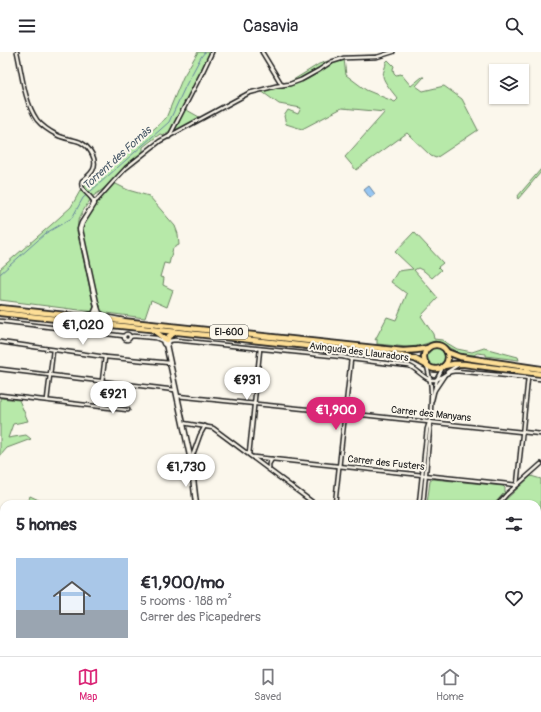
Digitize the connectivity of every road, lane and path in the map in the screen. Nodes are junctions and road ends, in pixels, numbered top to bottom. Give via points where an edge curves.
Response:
1 (17, 52) edge
2 (212, 52) edge
3 (262, 52) edge
4 (393, 52) edge
5 (282, 85) junction
6 (168, 137) junction
7 (93, 200) junction
8 (97, 307) junction
9 (0, 308) edge
10 (0, 313) edge
11 (104, 316) joint
12 (84, 317) junction
13 (57, 319) junction
14 (0, 321) edge
15 (130, 322) junction
16 (63, 329) junction
17 (151, 329) junction
18 (176, 332) junction
19 (166, 341) junction
20 (0, 342) edge
21 (428, 348) junction
22 (260, 349) junction
23 (344, 349) junction
24 (53, 350) junction
25 (447, 352) junction
26 (105, 357) junction
27 (343, 357) junction
28 (351, 359) junction
29 (170, 363) junction
30 (460, 364) junction
31 (427, 366) junction
32 (444, 367) junction
33 (0, 369) edge
34 (541, 369) edge
35 (446, 374) junction
36 (541, 374) edge
37 (50, 375) junction
38 (528, 378) junction
39 (430, 379) junction
40 (437, 379) junction
41 (541, 379) edge
42 (102, 381) junction
43 (175, 390) junction
44 (434, 391) junction
45 (0, 395) edge
46 (177, 396) junction
47 (47, 400) junction
48 (431, 402) junction
49 (254, 404) junction
50 (99, 406) junction
51 (128, 410) dead end
52 (345, 412) junction
53 (430, 422) junction
54 (183, 423) junction
55 (205, 426) junction
56 (522, 432) junction
57 (541, 434) edge
58 (249, 454) junction
59 (253, 457) junction
60 (272, 459) junction
61 (191, 461) junction
62 (541, 464) edge
63 (339, 466) junction
64 (269, 470) junction
65 (424, 475) junction
66 (517, 485) junction
67 (196, 500) edge
68 (310, 500) edge
69 (335, 500) edge
70 (420, 500) edge
71 (423, 500) edge
72 (502, 500) edge

1 - 7 street via 27,102 38,121 56,135 84,144 93,156 93,170 82,181 81,187
2 - 6 street
3 - 5 street
4 - 5 street via 377,57 344,58 331,62 301,80
5 - 6 street via 249,93
6 - 7 street via 126,168 97,200
7 - 8 street via 94,204 80,229
8 - 11 street
8 - 12 street via 94,314
9 - 12 main road, EI-600
10 - 13 main road, EI-600
11 - 15 street
12 - 15 main road, EI-600
13 - 16 street via 63,324
13 - 17 main road, EI-600
14 - 16 street, Avinguda des Llauradors
15 - 21 main road, EI-600 via 402,351
16 - 19 street, Avinguda des Llauradors via 124,336 128,334 130,337
17 - 18 main road, EI-600
17 - 19 main road
18 - 19 main road
18 - 23 main road, EI-600
19 - 22 street, Avinguda des Llauradors
19 - 29 street
20 - 24 street
21 - 25 main road, EI-600 via 438,345
21 - 31 main road via 423,358
22 - 27 street, Avinguda des Llauradors
22 - 49 street
23 - 27 street
23 - 31 main road, EI-600 via 406,356
24 - 26 street
24 - 37 street
25 - 32 main road via 448,359
25 - 34 main road, EI-600 via 460,358
26 - 29 street
26 - 42 street
27 - 28 street, Avinguda des Llauradors
28 - 39 street, Avinguda des Llauradors via 414,367
28 - 52 street
29 - 43 street
30 - 32 main road, EI-600
30 - 35 street
30 - 36 main road, EI-600
31 - 32 main road, EI-600 via 435,370
31 - 39 street
32 - 40 street
33 - 37 street
35 - 38 street via 460,371
35 - 40 street
35 - 44 street
37 - 42 street
37 - 47 street
38 - 41 street
38 - 56 street
39 - 40 street
39 - 48 street
40 - 44 street
42 - 43 street
42 - 50 street
43 - 46 street
44 - 48 street
45 - 47 street
46 - 49 street, Carrer des Manyans
46 - 54 street
47 - 50 street
48 - 53 street
49 - 52 street, Carrer des Manyans
49 - 58 street
50 - 51 street
52 - 53 street, Carrer des Manyans
52 - 63 street
53 - 56 street, Carrer des Manyans
53 - 65 street via 427,429
54 - 55 street
54 - 61 street
55 - 58 street via 213,428
55 - 61 street
56 - 57 street, Carrer des Manyans
56 - 66 street
58 - 59 street
59 - 60 street, Carrer des Fusters
59 - 64 street
60 - 63 street, Carrer des Fusters
60 - 64 street
61 - 67 street
62 - 66 street
63 - 65 street, Carrer des Fusters
63 - 69 street
64 - 68 street
65 - 66 street, Carrer des Fusters
65 - 70 street
65 - 71 street
66 - 72 street

